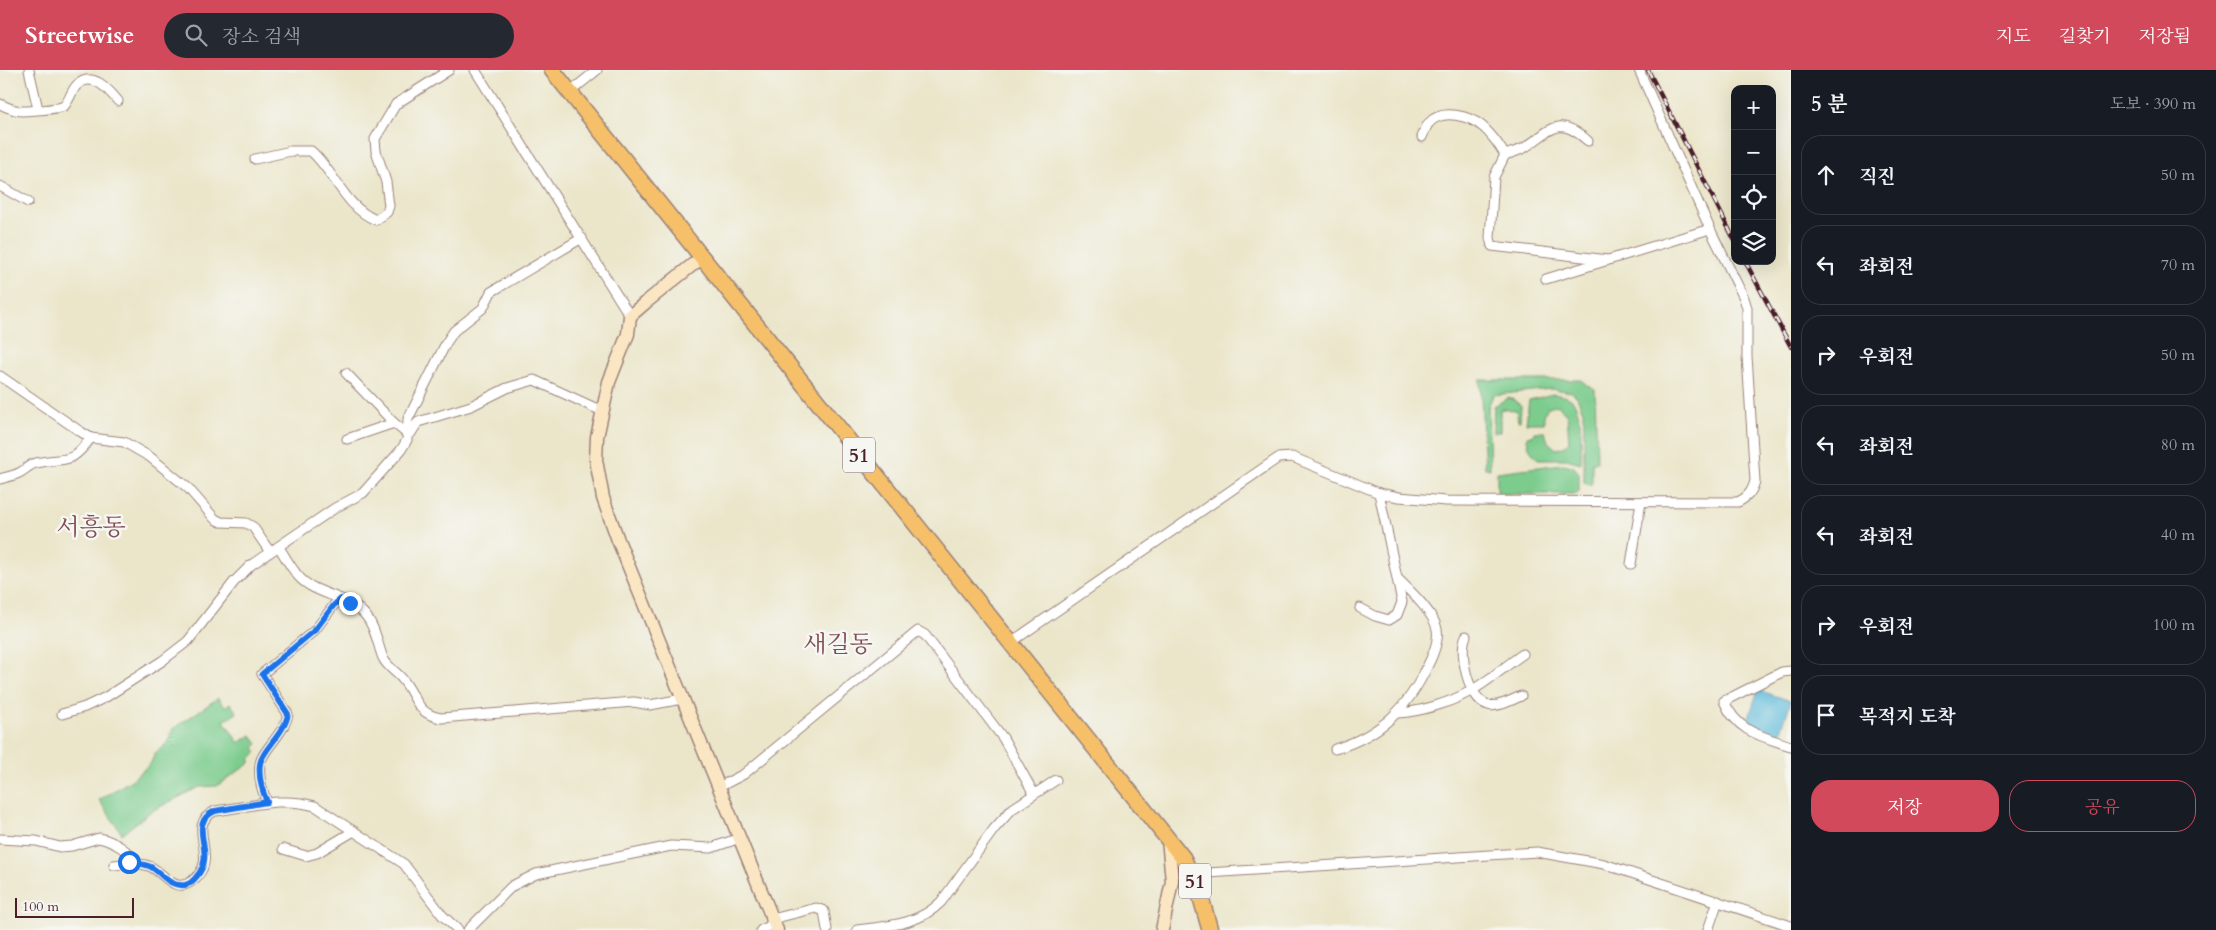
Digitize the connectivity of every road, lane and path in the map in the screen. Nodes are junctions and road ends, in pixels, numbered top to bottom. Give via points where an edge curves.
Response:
1 (29, 70) edge
2 (449, 70) edge
3 (475, 70) edge
4 (552, 70) edge
5 (597, 70) edge
6 (1639, 70) edge
7 (570, 92) junction
8 (118, 101) dead end
9 (0, 104) edge
10 (38, 109) junction
11 (1422, 137) dead end
12 (1588, 141) dead end
13 (1505, 155) junction
14 (254, 158) dead end
15 (0, 186) edge
16 (28, 202) dead end
17 (1710, 229) junction
18 (582, 238) junction
19 (701, 258) junction
20 (1608, 260) junction
21 (1546, 279) dead end
22 (630, 316) junction
23 (346, 373) dead end
24 (0, 376) edge
25 (602, 410) junction
26 (394, 423) junction
27 (406, 433) junction
28 (91, 438) junction
29 (347, 439) dead end
30 (0, 479) edge
31 (1379, 493) junction
32 (1641, 502) junction
33 (279, 547) junction
34 (270, 552) junction
35 (1631, 564) dead end
36 (1397, 578) junction
37 (341, 599) junction
38 (1360, 608) dead end
39 (1466, 636) dead end
40 (1010, 643) junction
41 (1523, 654) dead end
42 (1791, 671) edge
43 (1472, 690) junction
44 (1521, 696) dead end
45 (682, 699) junction
46 (1398, 713) junction
47 (62, 714) dead end
48 (1791, 746) edge
49 (1335, 749) dead end
50 (1056, 780) dead end
51 (719, 787) junction
52 (1034, 794) junction
53 (267, 802) junction
54 (354, 831) junction
55 (740, 838) junction
56 (0, 839) edge
57 (1168, 839) junction
58 (283, 849) dead end
59 (138, 864) junction
60 (114, 865) dead end
61 (1192, 874) junction
62 (1718, 901) junction
63 (775, 924) edge
64 (1791, 926) edge
65 (458, 930) edge
66 (468, 930) edge
67 (761, 930) edge
68 (827, 930) edge
69 (857, 930) edge
70 (1162, 930) edge
71 (1210, 930) edge
72 (1708, 930) edge

1 - 10 street
2 - 14 street via 396,104 375,139 389,206 382,218 376,220 365,215 311,151
3 - 18 street
4 - 7 main road, 51
5 - 7 street
6 - 17 street
7 - 19 main road, 51
8 - 10 street via 99,80 90,78 82,80 65,105
9 - 10 street via 20,112
11 - 13 street via 1428,123 1436,117 1453,115 1478,123
12 - 13 street via 1565,127 1553,128 1523,148
13 - 20 street via 1494,177 1492,246
15 - 16 street
17 - 20 street
17 - 32 street via 1747,308 1755,481 1752,491 1738,502
18 - 22 street
18 - 27 street via 491,292 483,308 454,331 408,419
19 - 22 street
19 - 40 main road, 51
20 - 21 street
22 - 25 street via 628,334
23 - 26 street
24 - 28 street
25 - 27 street via 534,380 508,388 471,406 418,422 411,433
25 - 45 street via 596,460 603,498
26 - 27 street
26 - 29 street
27 - 33 street via 407,440 401,450 364,494 335,508
28 - 30 street via 72,458 35,463
28 - 34 street via 124,442 150,457 188,488 215,519 253,527
31 - 32 street via 1446,501
31 - 36 street
31 - 40 street via 1292,457 1278,458
32 - 35 street
33 - 34 street
33 - 37 street via 300,579
34 - 47 street via 243,572 188,641 106,697
36 - 38 street via 1402,602 1397,615 1389,620
36 - 46 street via 1435,622 1438,635 1419,684
37 - 45 street via 365,615 374,628 387,664 404,680 413,698 431,716 442,718 634,702 650,705
37 - 53 street via 315,630 262,674 288,714 287,723 260,762 260,785
39 - 43 street via 1462,649
40 - 57 main road, 51
41 - 43 street
42 - 48 street via 1782,672 1724,701 1745,729
43 - 44 street via 1479,700 1495,706
43 - 46 street via 1444,702
45 - 51 street
46 - 49 street via 1352,744
50 - 52 street
51 - 52 street via 744,774 918,632 925,635 1003,738
51 - 55 street
52 - 69 street via 1012,809 994,829 932,911 897,925
53 - 54 street via 302,802 315,806
53 - 59 street via 208,814 201,827 206,851 204,866 186,884 167,881 150,866
54 - 58 street via 306,856
54 - 65 street via 404,864 442,915
55 - 63 street
55 - 66 street via 711,848 671,846 536,874 512,886
56 - 59 street via 36,841 60,848 99,838 132,856
57 - 61 main road, 51
57 - 70 street via 1172,881
59 - 60 street
61 - 62 street via 1537,852 1604,864
61 - 71 main road, 51
62 - 64 street
62 - 72 street
63 - 67 street
63 - 68 street via 816,908 824,911

